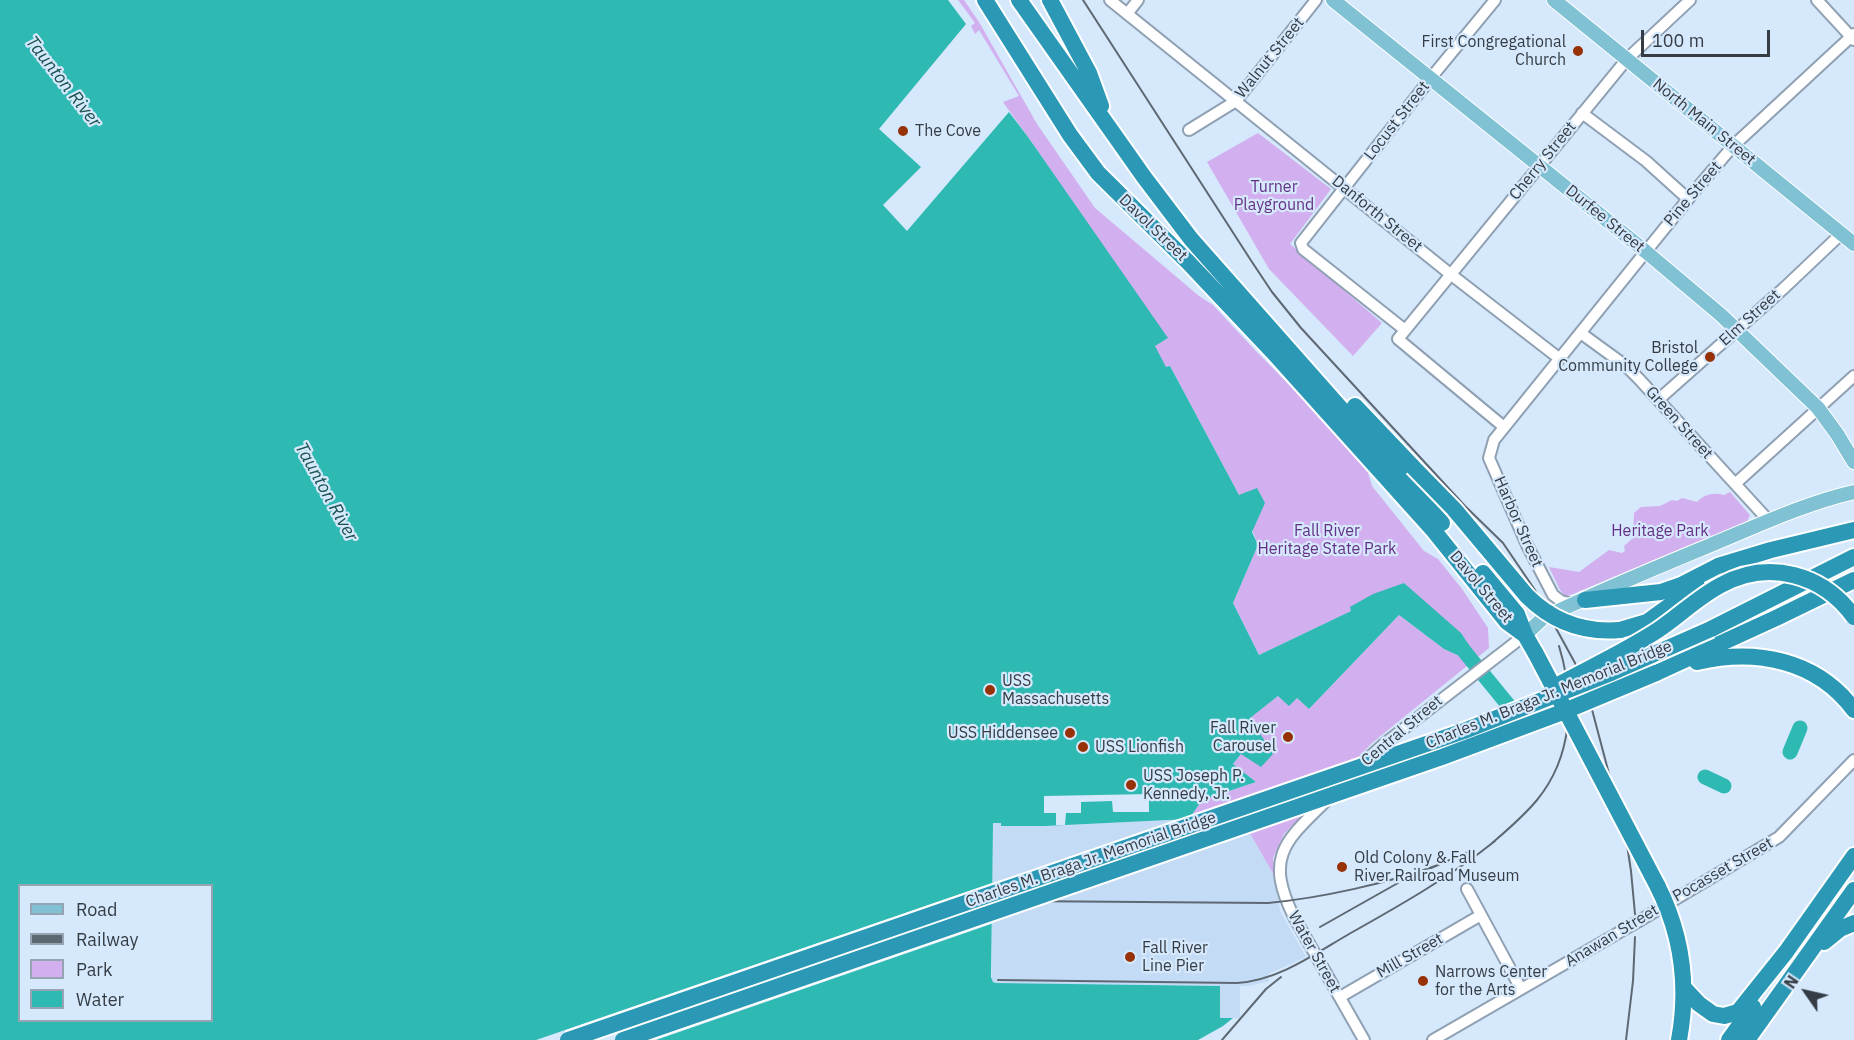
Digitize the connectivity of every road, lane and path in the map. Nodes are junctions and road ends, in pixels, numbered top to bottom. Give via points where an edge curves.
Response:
1 (984, 0) edge
2 (1019, 0) edge
3 (1050, 0) edge
4 (1110, 0) edge
5 (1138, 0) edge
6 (1316, 0) edge
7 (1334, 0) edge
8 (1496, 0) edge
9 (1554, 0) edge
10 (1690, 0) edge
11 (1817, 0) edge
12 (1127, 14) junction
13 (1853, 37) edge
14 (1627, 59) junction
15 (1430, 79) junction
16 (1236, 101) junction
17 (1582, 113) junction
18 (1108, 126) junction
19 (1189, 130) dead end
20 (1733, 146) junction
21 (1539, 166) junction
22 (1344, 188) junction
23 (1688, 200) junction
24 (1840, 235) junction
25 (1854, 244) edge
26 (1646, 252) junction
27 (1451, 274) junction
28 (1232, 287) junction
29 (1405, 330) junction
30 (1737, 330) junction
31 (1582, 334) junction
32 (1560, 359) junction
33 (1854, 376) edge
34 (1658, 400) junction
35 (1818, 408) junction
36 (1504, 427) junction
37 (1854, 462) edge
38 (1735, 484) junction
39 (1854, 492) edge
40 (1769, 522) junction
41 (1854, 530) edge
42 (1759, 554) junction
43 (1854, 557) edge
44 (1854, 580) edge
45 (1580, 602) junction
46 (1554, 613) dead end
47 (1854, 617) edge
48 (1541, 620) dead end
49 (1525, 635) junction
50 (1720, 651) junction
51 (1854, 710) edge
52 (1494, 720) junction
53 (1854, 760) edge
54 (1854, 856) edge
55 (1281, 858) joint
56 (1467, 889) dead end
57 (1854, 890) edge
58 (1666, 903) junction
59 (1481, 915) junction
60 (1854, 923) edge
61 (1786, 952) junction
62 (1805, 958) junction
63 (1684, 988) junction
64 (1521, 989) junction
65 (1340, 997) junction
66 (568, 1040) edge
67 (623, 1040) edge
68 (1364, 1040) edge
69 (1433, 1040) edge
70 (1679, 1040) edge
71 (1729, 1040) edge
72 (1748, 1040) edge

1 - 49 highway, Davol Street via 1098,173 1273,351 1434,531 1507,622
2 - 18 highway, Davol Street
3 - 18 highway via 1089,73
4 - 12 street, Danforth Street
5 - 12 street
6 - 16 street, Walnut Street
7 - 15 main road, Durfee Street
8 - 15 street, Locust Street
9 - 14 main road, North Main Street
10 - 14 street, Cherry Street
11 - 13 street
12 - 16 street, Danforth Street
13 - 20 street, Pine Street
14 - 17 street, Cherry Street
14 - 20 main road, North Main Street
15 - 21 main road, Durfee Street
15 - 22 street, Locust Street
16 - 19 street, Walnut Street
16 - 22 street, Danforth Street
17 - 21 street, Cherry Street
17 - 23 street via 1646,161
18 - 28 highway, Davol Street via 1153,190
20 - 23 street, Pine Street
20 - 24 main road, North Main Street
21 - 26 main road, Durfee Street
21 - 27 street, Cherry Street
22 - 27 street, Danforth Street
22 - 29 street, Locust Street via 1301,243
23 - 26 street, Pine Street
24 - 25 main road, North Main Street
24 - 30 street, Elm Street
26 - 30 main road, Durfee Street
26 - 31 street, Pine Street
27 - 29 street, Cherry Street
27 - 32 street, Danforth Street
28 - 42 highway, bridge via 1268,316 1454,509 1527,596 1555,618 1599,631 1647,622 1703,582
28 - 49 highway, Davol Street via 1454,537 1517,614
29 - 36 street via 1398,339
30 - 34 street, Elm Street
30 - 35 main road, Durfee Street
31 - 32 street, Pine Street
31 - 34 street, Green Street via 1626,366
32 - 36 street, Pine Street
33 - 35 street
34 - 38 street, Green Street
35 - 37 main road, Durfee Street
35 - 38 street
36 - 45 street, Harbor Street via 1494,440 1490,458 1527,545 1558,600
38 - 40 street, Green Street
39 - 40 main road
40 - 45 main road
41 - 42 highway
42 - 45 highway via 1718,566 1661,592
43 - 52 highway, Charles M. Braga Jr. Memorial Bridge, bridge via 1711,629
44 - 50 highway
45 - 46 main road
47 - 52 highway, bridge via 1834,594 1805,578 1772,572 1745,575 1714,589 1636,644
48 - 49 main road, Central Street
49 - 55 street, Central Street via 1384,744 1296,831
49 - 58 highway, bridge
50 - 51 highway via 1795,665 1832,686
50 - 67 highway, Charles M. Braga Jr. Memorial Bridge, bridge via 1442,757
52 - 66 highway, Charles M. Braga Jr. Memorial Bridge, bridge
53 - 58 street, Pocasset Street via 1779,837
54 - 61 highway
55 - 65 street, Water Street via 1279,876 1287,901
56 - 59 street
57 - 62 highway
58 - 63 highway via 1679,945
58 - 64 street, Anawan Street, bridge
59 - 64 street
59 - 65 street, Mill Street
60 - 62 highway via 1840,929
61 - 63 highway via 1735,1014 1713,1014
61 - 71 highway
62 - 72 highway
63 - 70 highway
64 - 69 street, Anawan Street
65 - 68 street, Water Street

